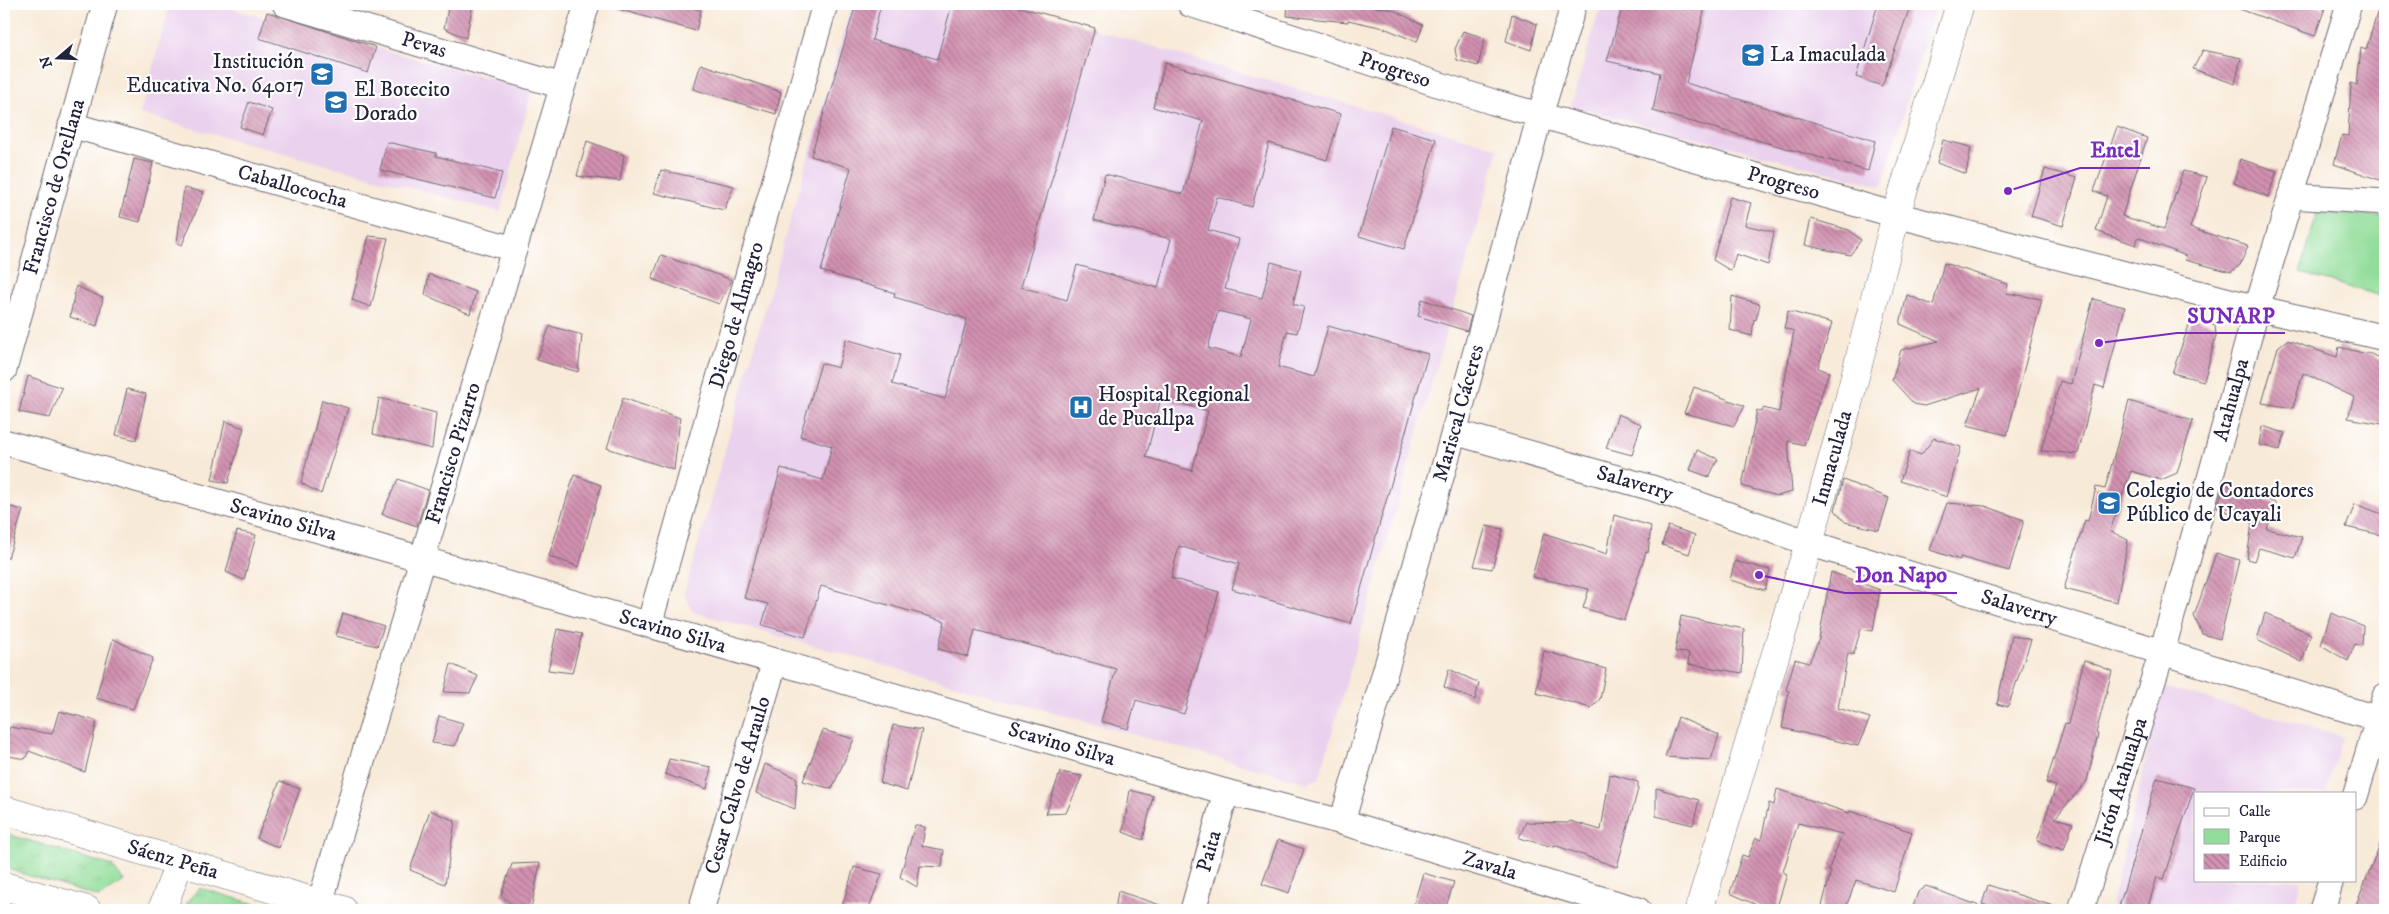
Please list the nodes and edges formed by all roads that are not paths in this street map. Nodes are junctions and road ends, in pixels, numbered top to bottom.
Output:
1 (105, 4) edge
2 (285, 4) edge
3 (586, 4) edge
4 (826, 4) edge
5 (1190, 4) edge
6 (1574, 4) edge
7 (1960, 4) edge
8 (2349, 4) edge
9 (562, 86) junction
10 (1540, 115) junction
11 (71, 125) junction
12 (2290, 196) junction
13 (2385, 202) edge
14 (1896, 215) junction
15 (514, 249) junction
16 (2257, 308) junction
17 (2385, 338) edge
18 (4, 370) edge
19 (1454, 432) junction
20 (4, 442) edge
21 (1809, 543) junction
22 (422, 559) junction
23 (648, 625) junction
24 (2162, 652) junction
25 (775, 661) junction
26 (2383, 712) edge
27 (1226, 792) junction
28 (2356, 794) edge
29 (4, 810) edge
30 (1342, 822) junction
31 (179, 863) junction
32 (2330, 882) edge
33 (4, 886) edge
34 (331, 907) edge
35 (87, 910) edge
36 (162, 910) edge
37 (701, 910) edge
38 (1194, 910) edge
39 (1638, 910) edge
40 (1699, 910) edge
41 (2081, 910) edge
42 (2322, 910) edge

1 - 11 street, Francisco de Orellana
2 - 9 street, Pevas
3 - 9 street, Francisco Pizarro
4 - 23 street, Diego de Almagro
5 - 10 street, Progreso
6 - 10 street, Mariscal Cáceres
7 - 14 street, Inmaculada
8 - 12 street, Atahualpa
9 - 15 street, Francisco Pizarro
10 - 14 street, Progreso
10 - 19 street, Mariscal Cáceres
11 - 15 street, Caballococha
11 - 18 street, Francisco de Orellana
12 - 13 street
12 - 16 street, Atahualpa
14 - 16 street, Progreso
14 - 21 street, Inmaculada
15 - 22 street, Francisco Pizarro
16 - 17 street, Progreso
16 - 24 street, Atahualpa
19 - 21 street, Salaverry
19 - 30 street, Mariscal Cáceres
20 - 22 street, Scavino Silva
21 - 24 street, Salaverry
21 - 40 street, Inmaculada
22 - 23 street, Scavino Silva
22 - 34 street, Francisco Pizarro
23 - 25 street, Scavino Silva
24 - 26 street, Salaverry
24 - 41 street, Jirón Atahualpa
25 - 27 street, Scavino Silva
25 - 37 street, Cesar Calvo de Araulo
26 - 28 street
27 - 30 street, Scavino Silva
27 - 38 street, Paita
29 - 31 street, Sáenz Peña
30 - 39 street, Zavala
31 - 34 street, Sáenz Peña
31 - 36 street
32 - 42 street
33 - 35 street

